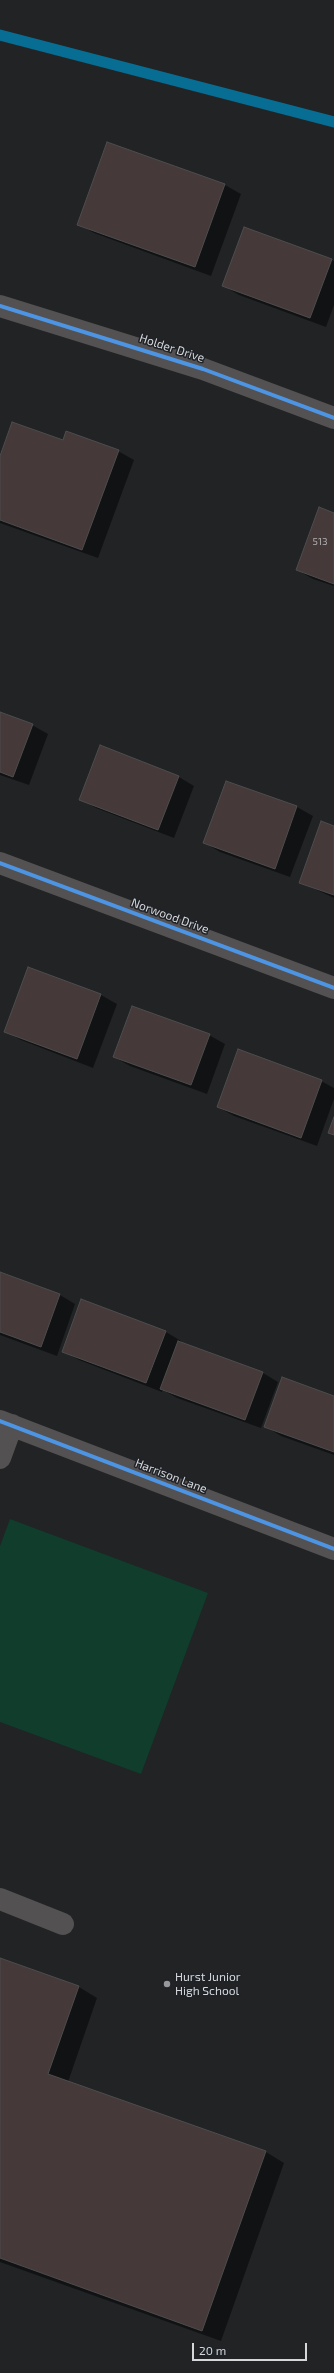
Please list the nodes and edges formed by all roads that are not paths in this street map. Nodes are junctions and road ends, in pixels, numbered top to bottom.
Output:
1 (0, 306) edge
2 (334, 418) edge
3 (0, 863) edge
4 (334, 988) edge
5 (6, 1423) edge
6 (0, 1458) edge
7 (334, 1549) edge
8 (0, 1899) edge
9 (63, 1924) dead end

1 - 2 street, Holder Drive
3 - 4 street, Norwood Drive
5 - 6 street
5 - 7 street, Harrison Lane
8 - 9 street

